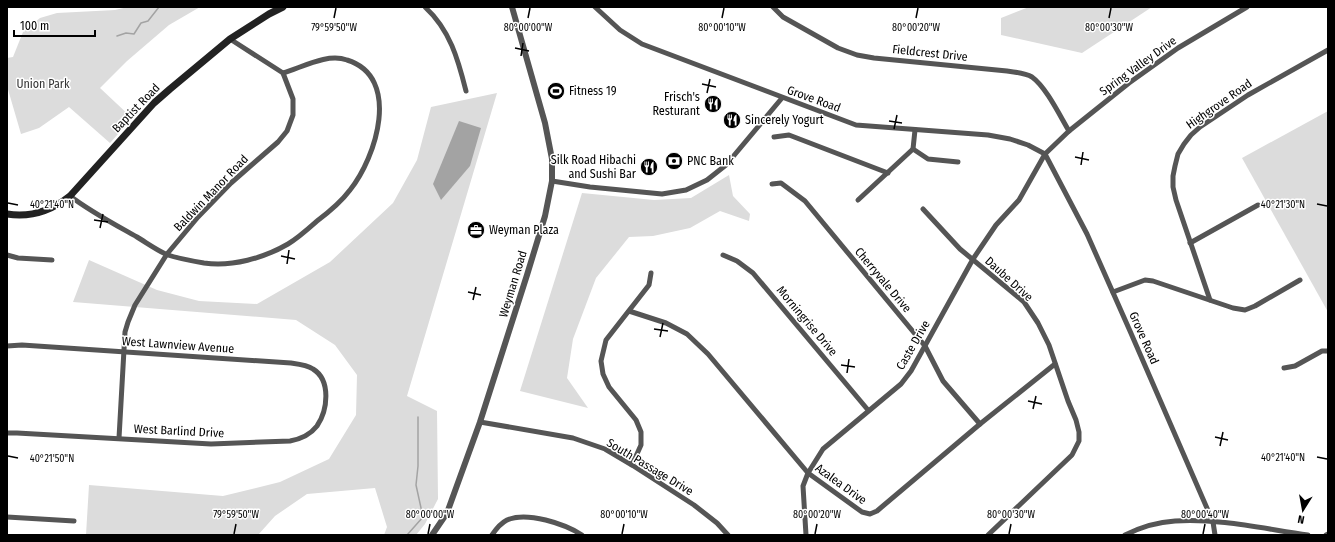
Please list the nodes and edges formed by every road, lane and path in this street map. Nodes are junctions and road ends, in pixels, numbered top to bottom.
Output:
1 (283, 7) edge
2 (425, 7) edge
3 (512, 7) edge
4 (595, 7) edge
5 (773, 7) edge
6 (1247, 7) edge
7 (230, 39) junction
8 (1328, 50) edge
9 (283, 74) junction
10 (466, 91) dead end
11 (782, 98) junction
12 (915, 130) junction
13 (1069, 131) junction
14 (774, 137) dead end
15 (913, 149) junction
16 (1046, 152) junction
17 (958, 162) dead end
18 (888, 173) junction
19 (552, 181) junction
20 (772, 184) dead end
21 (70, 196) junction
22 (858, 200) dead end
23 (1258, 205) dead end
24 (923, 209) dead end
25 (7, 214) edge
26 (1190, 244) junction
27 (167, 254) junction
28 (7, 255) edge
29 (723, 255) dead end
30 (973, 259) junction
31 (52, 260) dead end
32 (651, 273) dead end
33 (1300, 280) dead end
34 (1113, 292) junction
35 (1210, 300) junction
36 (629, 311) junction
37 (7, 346) edge
38 (925, 346) junction
39 (1328, 351) edge
40 (123, 352) junction
41 (1055, 364) junction
42 (1284, 368) dead end
43 (326, 399) joint
44 (868, 410) junction
45 (480, 422) junction
46 (980, 424) junction
47 (7, 433) edge
48 (119, 438) junction
49 (632, 465) junction
50 (808, 473) junction
51 (7, 517) edge
52 (74, 521) dead end
53 (1213, 522) junction
54 (432, 535) edge
55 (492, 535) edge
56 (582, 535) edge
57 (728, 535) edge
58 (806, 535) edge
59 (988, 535) edge
60 (1125, 535) edge
61 (1215, 535) edge
62 (1308, 535) edge

1 - 7 main road, Baptist Road
2 - 10 street
3 - 19 street, Weyman Road
4 - 11 street, Grove Road
5 - 13 street, Fieldcrest Drive
6 - 13 street, Spring Valley Drive
7 - 9 street
7 - 21 main road, Baptist Road
8 - 26 street, Highgrove Road
9 - 27 street, Baldwin Manor Road
9 - 27 street
11 - 12 street, Grove Road
11 - 19 street
12 - 15 street
12 - 16 street, Grove Road
13 - 16 street, Spring Valley Drive
14 - 18 street
15 - 17 street
15 - 18 street
16 - 30 street, Caste Drive
16 - 34 street, Grove Road
18 - 22 street
19 - 45 street, Weyman Road
20 - 38 street, Cherryvale Drive
21 - 25 main road, Baptist Road
21 - 27 street
23 - 26 street
24 - 30 street, Daube Drive
26 - 35 street, Highgrove Road
27 - 40 street, Baldwin Manor Road
28 - 31 street
29 - 44 street, Morningrise Drive
30 - 38 street, Caste Drive
30 - 41 street, Daube Drive
32 - 36 street
33 - 35 street
34 - 35 street
34 - 53 street, Grove Road
36 - 49 street
36 - 50 street, Azalea Drive
37 - 40 street, West Lawnview Avenue
38 - 44 street, Caste Drive
38 - 46 street, Cherryvale Drive
39 - 42 street
40 - 43 street, West Lawnview Avenue
40 - 48 street, Baldwin Manor Road
41 - 46 street, Azalea Drive
41 - 59 street, Daube Drive
43 - 48 street, West Barlind Drive
44 - 50 street, Caste Drive
45 - 49 street, South Passage Drive
45 - 54 street, Weyman Road
46 - 50 street, Azalea Drive
47 - 48 street, West Barlind Drive
49 - 57 street, South Passage Drive
50 - 58 street, Caste Drive
51 - 52 street
53 - 60 street
53 - 61 street, Grove Road
53 - 62 street
55 - 56 street

